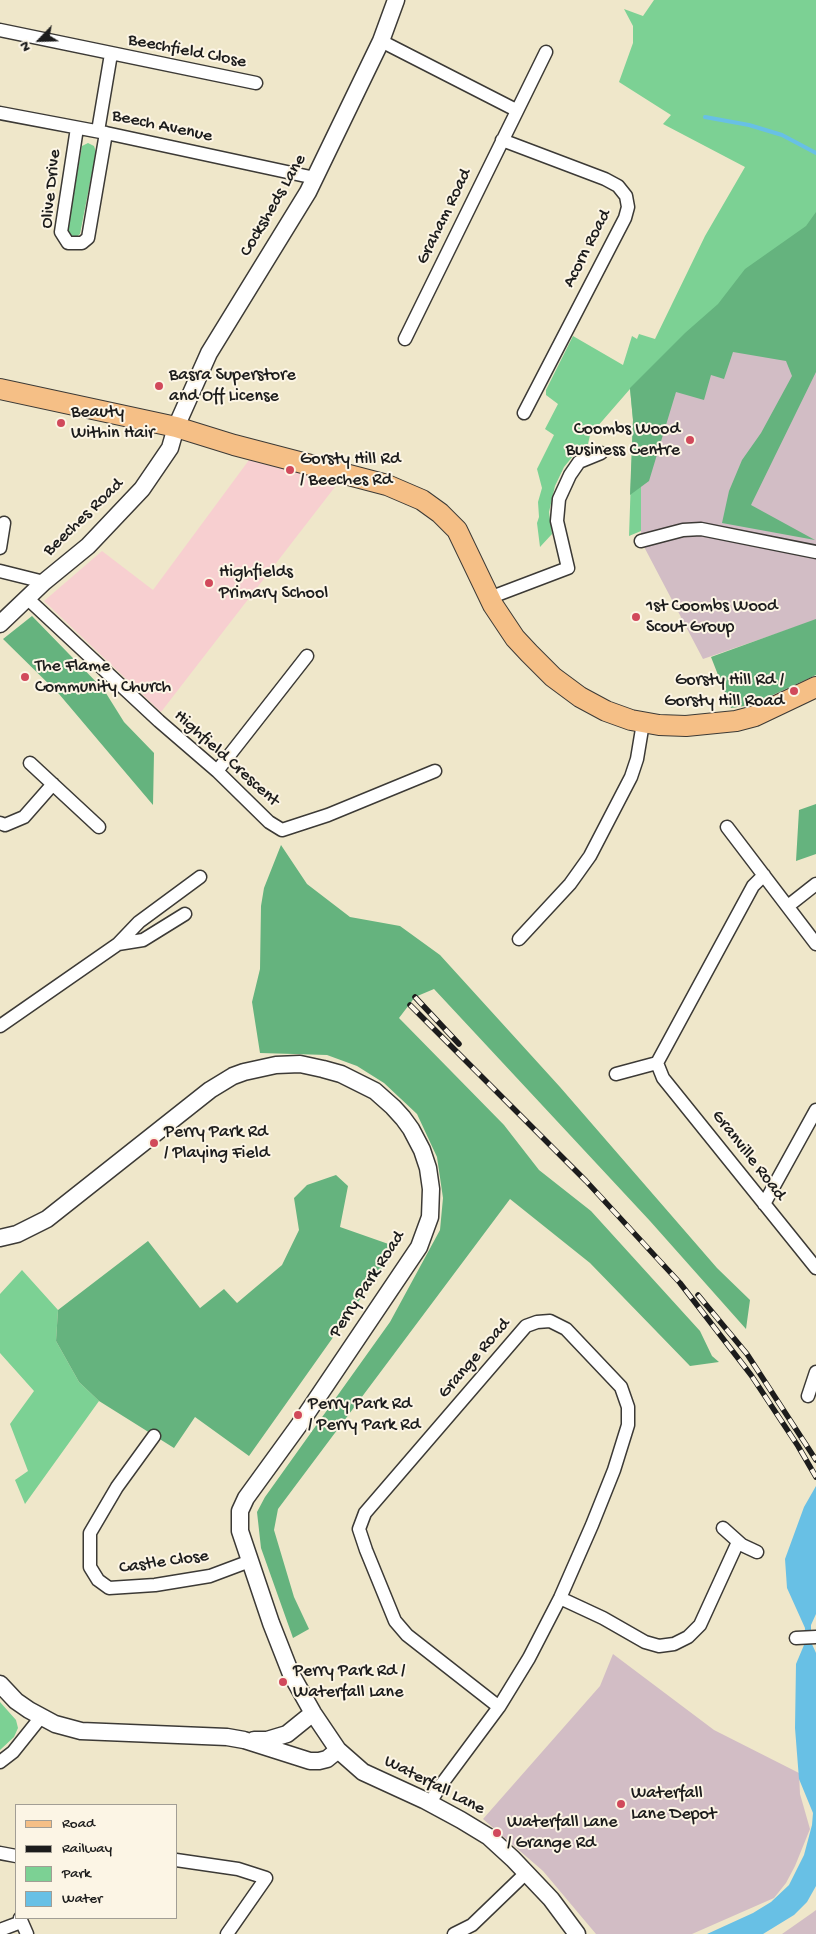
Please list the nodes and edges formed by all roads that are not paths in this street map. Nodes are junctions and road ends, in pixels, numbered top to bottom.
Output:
1 (396, 0) edge
2 (0, 30) edge
3 (381, 41) junction
4 (546, 52) dead end
5 (111, 54) junction
6 (256, 84) dead end
7 (516, 110) junction
8 (0, 113) edge
9 (77, 128) junction
10 (102, 132) junction
11 (502, 140) junction
12 (315, 178) junction
13 (405, 339) dead end
14 (0, 389) edge
15 (524, 413) dead end
16 (176, 427) junction
17 (601, 453) dead end
18 (4, 523) dead end
19 (641, 541) dead end
20 (0, 548) edge
21 (816, 552) edge
22 (0, 571) edge
23 (44, 582) junction
24 (489, 598) junction
25 (28, 599) junction
26 (0, 624) edge
27 (307, 656) dead end
28 (816, 687) edge
29 (643, 723) junction
30 (30, 762) dead end
31 (217, 771) junction
32 (436, 771) dead end
33 (53, 784) junction
34 (0, 823) edge
35 (99, 827) dead end
36 (727, 827) dead end
37 (764, 875) junction
38 (200, 878) dead end
39 (816, 884) edge
40 (788, 906) junction
41 (185, 914) dead end
42 (519, 939) dead end
43 (118, 944) junction
44 (816, 944) edge
45 (0, 1026) edge
46 (657, 1063) junction
47 (616, 1074) dead end
48 (816, 1110) edge
49 (764, 1204) junction
50 (0, 1238) edge
51 (816, 1268) edge
52 (816, 1372) edge
53 (808, 1396) dead end
54 (154, 1436) dead end
55 (723, 1528) dead end
56 (738, 1542) junction
57 (757, 1552) dead end
58 (250, 1561) junction
59 (560, 1598) junction
60 (816, 1637) edge
61 (796, 1638) dead end
62 (0, 1684) edge
63 (499, 1707) junction
64 (313, 1714) junction
65 (41, 1717) junction
66 (244, 1740) junction
67 (338, 1750) junction
68 (0, 1762) edge
69 (429, 1804) junction
70 (0, 1854) edge
71 (15, 1856) edge
72 (178, 1860) edge
73 (526, 1873) junction
74 (21, 1920) edge
75 (0, 1930) edge
76 (27, 1934) edge
77 (228, 1934) edge
78 (454, 1934) edge
79 (577, 1934) edge

1 - 3 street, Cocksheds Lane
2 - 5 street, Beechfield Close
3 - 7 street
3 - 12 street, Cocksheds Lane
4 - 7 street, Graham Road
5 - 6 street, Beechfield Close
5 - 10 street, Beechfield Close
7 - 11 street, Graham Road
8 - 9 street, Beech Avenue
9 - 10 street, Beech Avenue
9 - 10 street, Olive Drive
10 - 12 street, Beech Avenue
11 - 13 street, Graham Road
11 - 15 street, Acorn Road
12 - 16 street, Cocksheds Lane
14 - 16 main road
16 - 23 street, Beeches Road
16 - 24 main road
17 - 24 street
18 - 20 street
19 - 21 street
22 - 23 street
23 - 25 street, Beeches Road
24 - 29 main road
25 - 26 street, Beeches Road
25 - 31 street, Highfield Crescent
27 - 31 street
28 - 29 main road
29 - 42 street
30 - 33 street
31 - 32 street, Highfield Crescent
33 - 34 street
33 - 35 street
36 - 37 street
37 - 40 street
37 - 46 street
38 - 43 street
39 - 40 street
40 - 44 street
41 - 43 street
43 - 45 street
46 - 47 street
46 - 49 street, Granville Road
48 - 49 street
49 - 51 street, Granville Road
50 - 58 street, Perry Park Road
52 - 53 street
54 - 58 street, Castle Close
55 - 56 street
56 - 57 street
56 - 59 street
58 - 64 street, Perry Park Road
59 - 63 street, Grange Road
59 - 63 street, Grange Road
60 - 61 street
62 - 65 street
63 - 69 street, Grange Road
64 - 66 street
64 - 67 street, Perry Park Road
65 - 66 street
65 - 68 street
66 - 67 street
67 - 69 street, Waterfall Lane
69 - 73 street, Waterfall Lane
70 - 71 street
72 - 77 street
73 - 78 street
73 - 79 street, Waterfall Lane
74 - 75 street
74 - 76 street

